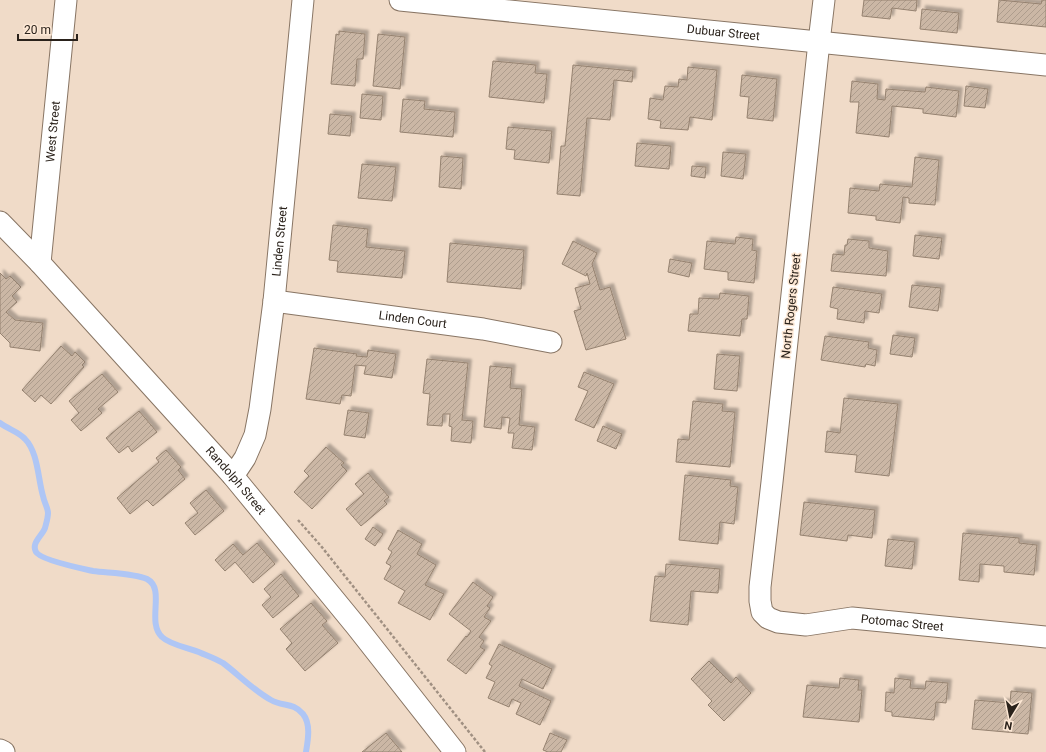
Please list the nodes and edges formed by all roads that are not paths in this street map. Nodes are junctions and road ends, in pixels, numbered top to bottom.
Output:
1 (66, 0) edge
2 (303, 0) edge
3 (400, 0) edge
4 (824, 0) edge
5 (819, 42) junction
6 (1046, 65) edge
7 (0, 222) edge
8 (40, 263) junction
9 (274, 301) junction
10 (551, 342) dead end
11 (233, 476) junction
12 (762, 612) joint
13 (1046, 636) edge
14 (0, 750) edge
15 (4, 752) edge
16 (455, 752) edge

1 - 8 street, West Street
2 - 9 street, Linden Street
3 - 5 street, Dubuar Street
4 - 5 street, North Rogers Street
5 - 6 street, Dubuar Street
5 - 12 street, North Rogers Street
7 - 8 street, Randolph Street
8 - 11 street, Randolph Street
9 - 10 street, Linden Court
9 - 11 street, Linden Street
11 - 16 street, Randolph Street
12 - 13 street, Potomac Street
14 - 15 street

